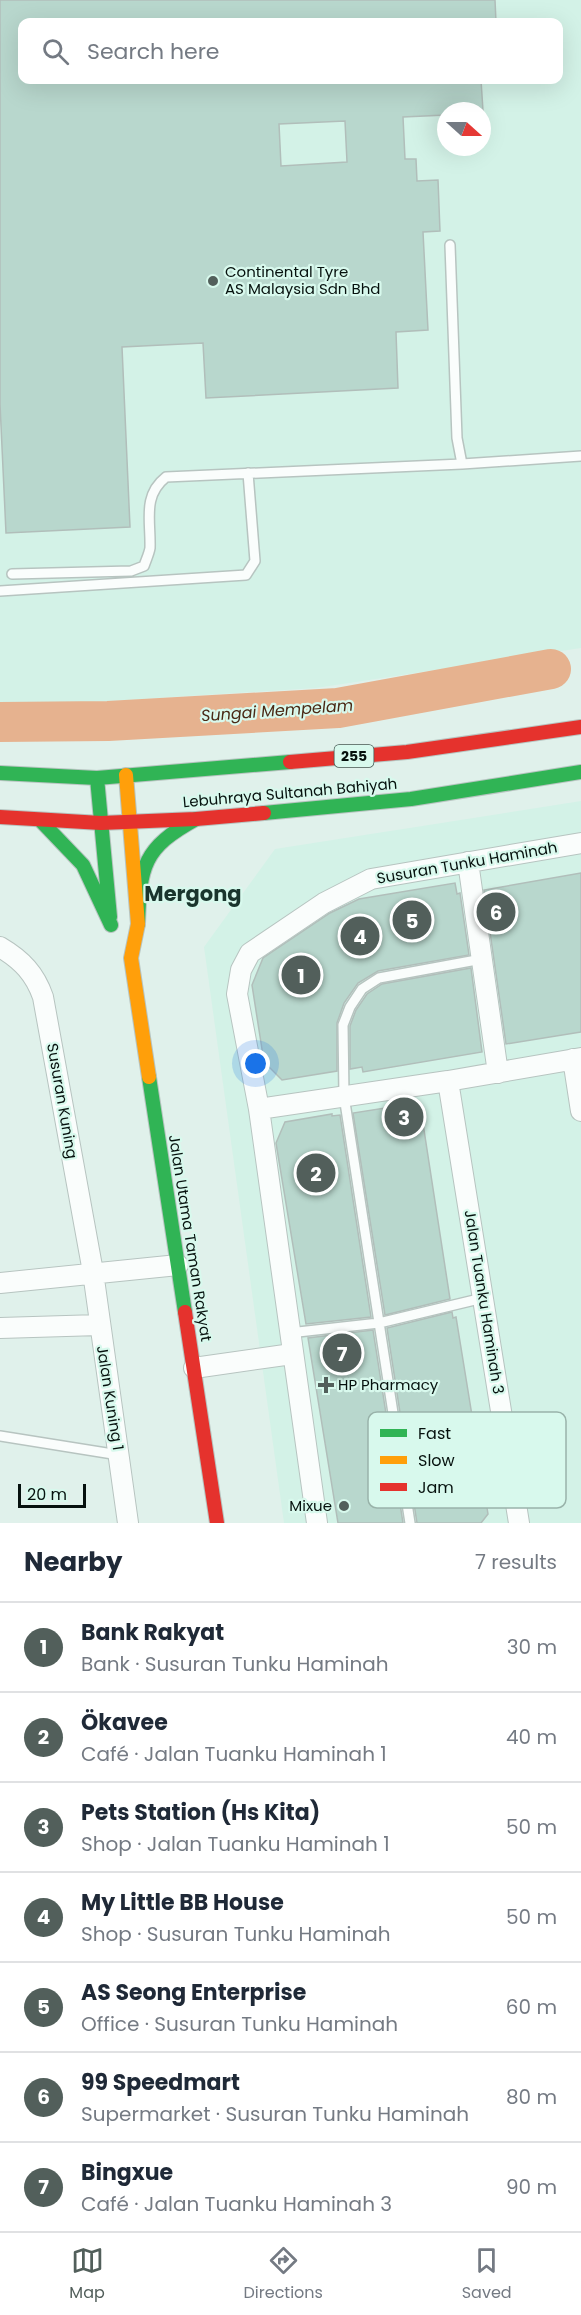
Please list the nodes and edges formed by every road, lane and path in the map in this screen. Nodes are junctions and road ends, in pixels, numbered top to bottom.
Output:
1 (450, 245) dead end
2 (581, 456) edge
3 (462, 464) junction
4 (248, 473) junction
5 (12, 574) dead end
6 (0, 591) edge
7 (572, 714) dead end
8 (581, 727) edge
9 (540, 733) junction
10 (581, 772) edge
11 (0, 773) edge
12 (126, 776) junction
13 (98, 778) junction
14 (0, 817) edge
15 (196, 819) junction
16 (40, 820) junction
17 (129, 821) junction
18 (101, 823) junction
19 (581, 843) edge
20 (468, 862) junction
21 (138, 924) junction
22 (116, 933) junction
23 (0, 947) edge
24 (130, 958) junction
25 (482, 959) junction
26 (577, 1058) edge
27 (498, 1073) junction
28 (448, 1081) junction
29 (344, 1096) junction
30 (260, 1109) junction
31 (581, 1111) edge
32 (178, 1264) junction
33 (93, 1272) junction
34 (0, 1283) edge
35 (483, 1298) junction
36 (379, 1323) junction
37 (99, 1325) junction
38 (0, 1328) edge
39 (289, 1334) junction
40 (292, 1354) junction
41 (194, 1368) junction
42 (393, 1412) edge
43 (501, 1412) edge
44 (0, 1436) edge
45 (119, 1455) junction
46 (408, 1508) edge
47 (517, 1508) edge
48 (128, 1523) edge
49 (216, 1523) edge
50 (317, 1523) edge
51 (410, 1523) edge
52 (519, 1523) edge

1 - 3 lane
2 - 3 lane
3 - 4 lane
4 - 5 lane
4 - 6 lane
7 - 9 main road
8 - 9 main road, Lebuhraya Sultanah Bahiyah / 255
9 - 12 main road, Lebuhraya Sultanah Bahiyah / 255
10 - 15 main road, Lebuhraya Sultanah Bahiyah
11 - 13 main road, Lebuhraya Sultanah Bahiyah / 255
12 - 13 main road, Lebuhraya Sultanah Bahiyah / 255
12 - 17 main road, Jalan Utama Taman Rakyat
13 - 18 main road, Jalan Utama Taman Rakyat
14 - 16 main road, Lebuhraya Sultanah Bahiyah
15 - 17 main road, Lebuhraya Sultanah Bahiyah
15 - 21 main road
16 - 18 main road, Lebuhraya Sultanah Bahiyah
16 - 22 main road
17 - 18 main road, Lebuhraya Sultanah Bahiyah
17 - 21 main road, Jalan Utama Taman Rakyat
18 - 22 main road, Jalan Utama Taman Rakyat
19 - 20 street, Susuran Tunku Haminah
20 - 25 street
20 - 30 street, Susuran Tunku Haminah
21 - 24 main road, Jalan Utama Taman Rakyat
22 - 24 main road, Jalan Utama Taman Rakyat
23 - 33 street, Susuran Kuning
24 - 32 main road, Jalan Utama Taman Rakyat
25 - 27 street
25 - 29 lane
26 - 27 street
26 - 31 street
27 - 28 street
28 - 29 street
28 - 35 street, Jalan Tuanku Haminah 3
29 - 30 street
29 - 36 lane
30 - 39 street
32 - 33 street
32 - 41 main road, Jalan Utama Taman Rakyat
33 - 34 street
33 - 37 street, Jalan Kuning 1
35 - 36 lane
35 - 43 street, Jalan Tuanku Haminah 3
36 - 39 lane
36 - 42 lane
37 - 38 street
37 - 45 street, Jalan Kuning 1
39 - 40 street
40 - 41 street
40 - 50 street
41 - 49 main road, Jalan Utama Taman Rakyat
44 - 45 lane
45 - 48 street, Jalan Kuning 1
46 - 51 lane
47 - 52 street, Jalan Tuanku Haminah 3

